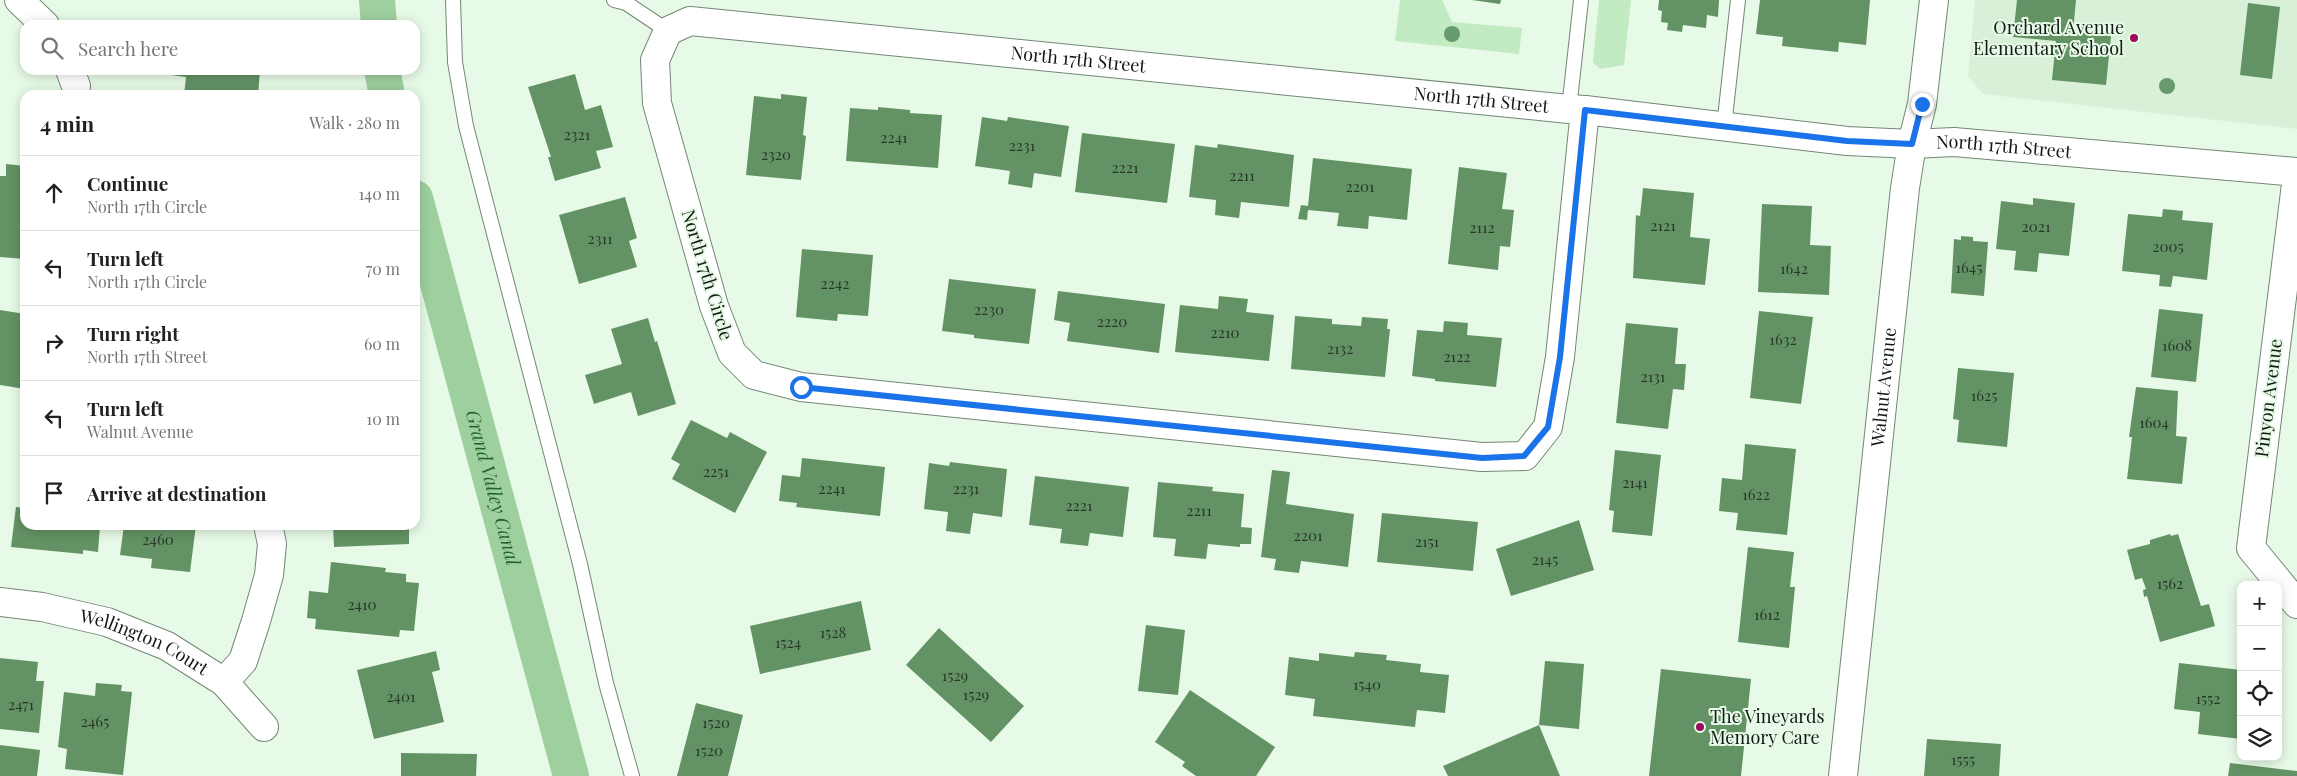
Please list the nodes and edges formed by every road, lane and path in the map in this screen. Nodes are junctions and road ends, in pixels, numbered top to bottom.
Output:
1 (19, 0) edge
2 (453, 0) edge
3 (614, 0) edge
4 (1581, 0) edge
5 (1738, 0) edge
6 (1934, 0) edge
7 (40, 20) edge
8 (668, 31) junction
9 (1577, 109) junction
10 (1724, 127) junction
11 (1912, 144) junction
12 (2297, 172) edge
13 (2297, 176) edge
14 (269, 530) edge
15 (0, 602) edge
16 (2297, 604) edge
17 (224, 682) junction
18 (264, 727) dead end
19 (632, 776) edge
20 (1843, 776) edge

1 - 7 street
2 - 19 lane
3 - 8 lane
4 - 9 lane
5 - 10 lane
6 - 11 street, Walnut Avenue
8 - 9 street, North 17th Street
8 - 9 street, North 17th Circle
9 - 10 street, North 17th Street
10 - 11 street, North 17th Street
11 - 12 street, North 17th Street
11 - 20 street, Walnut Avenue
13 - 16 street, Pinyon Avenue
14 - 17 street
15 - 17 street, Wellington Court
17 - 18 street, Wellington Court

